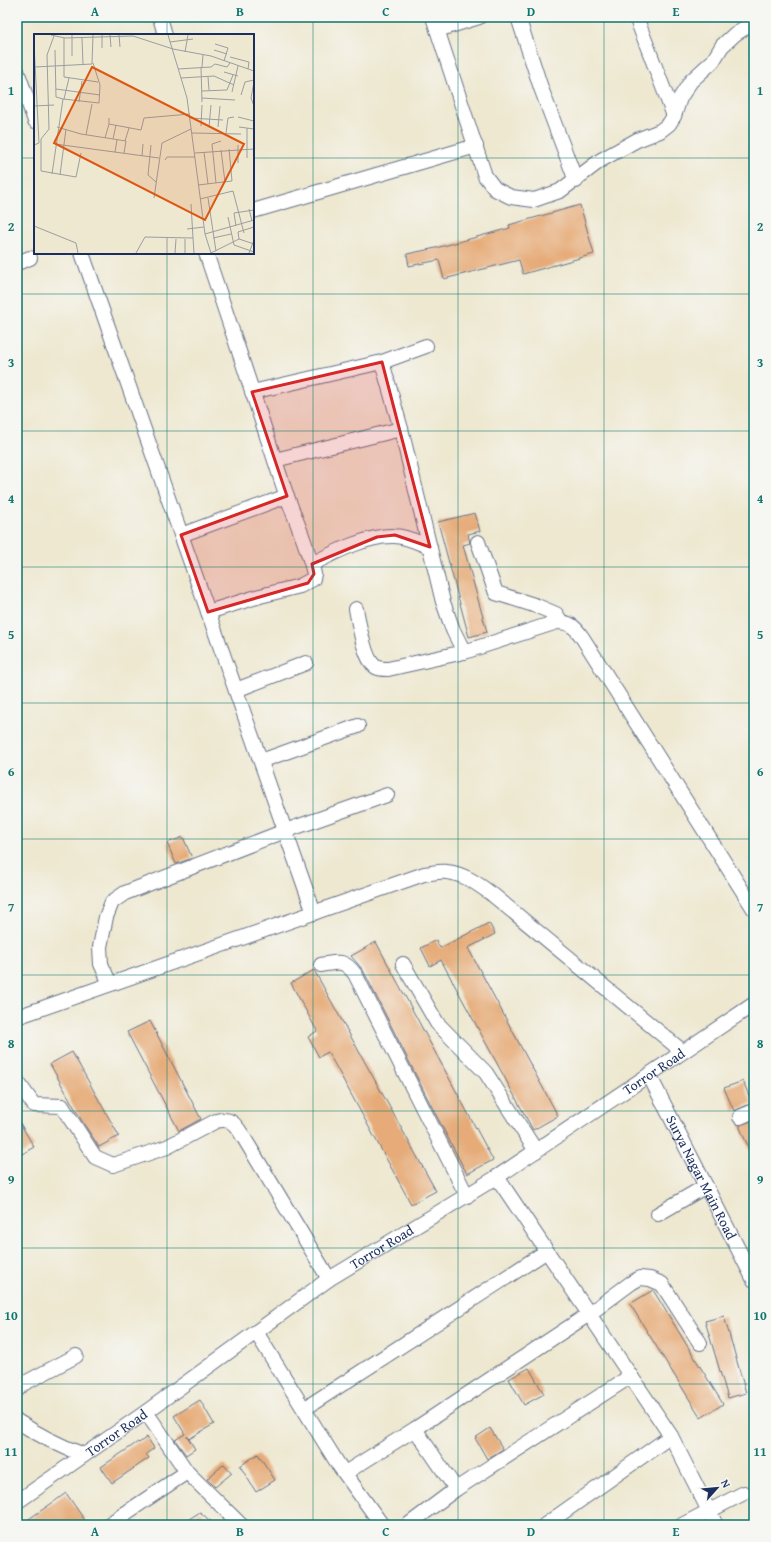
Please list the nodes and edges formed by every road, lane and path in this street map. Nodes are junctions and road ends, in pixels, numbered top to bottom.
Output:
1 (160, 17) edge
2 (479, 17) edge
3 (518, 17) edge
4 (636, 17) edge
5 (754, 22) edge
6 (435, 24) edge
7 (165, 34) edge
8 (17, 71) edge
9 (25, 91) edge
10 (674, 116) junction
11 (34, 118) edge
12 (476, 146) junction
13 (576, 181) junction
14 (254, 211) edge
15 (82, 254) edge
16 (206, 254) edge
17 (30, 258) dead end
18 (17, 262) edge
19 (426, 346) dead end
20 (382, 362) junction
21 (252, 392) junction
22 (401, 429) junction
23 (275, 460) junction
24 (287, 496) junction
25 (181, 535) junction
26 (478, 542) dead end
27 (430, 547) junction
28 (312, 564) junction
29 (356, 609) dead end
30 (208, 612) junction
31 (561, 622) junction
32 (464, 652) junction
33 (306, 663) dead end
34 (236, 690) junction
35 (358, 726) dead end
36 (261, 761) junction
37 (387, 795) dead end
38 (285, 831) junction
39 (754, 909) edge
40 (314, 913) junction
41 (403, 964) dead end
42 (321, 965) dead end
43 (110, 984) junction
44 (754, 1004) edge
45 (17, 1016) edge
46 (682, 1051) junction
47 (649, 1075) junction
48 (17, 1080) edge
49 (754, 1111) edge
50 (740, 1117) dead end
51 (536, 1151) junction
52 (497, 1177) junction
53 (706, 1186) junction
54 (467, 1196) junction
55 (658, 1214) dead end
56 (547, 1251) junction
57 (329, 1279) junction
58 (754, 1280) edge
59 (589, 1314) junction
60 (256, 1332) junction
61 (700, 1343) dead end
62 (76, 1356) dead end
63 (631, 1376) junction
64 (17, 1390) edge
65 (304, 1409) junction
66 (146, 1412) junction
67 (17, 1421) edge
68 (415, 1430) junction
69 (672, 1436) junction
70 (84, 1455) junction
71 (187, 1472) junction
72 (345, 1473) junction
73 (456, 1489) junction
74 (744, 1492) dead end
75 (17, 1502) edge
76 (709, 1510) junction
77 (108, 1525) edge
78 (241, 1525) edge
79 (382, 1525) edge
80 (408, 1525) edge
81 (545, 1525) edge
82 (682, 1525) edge
83 (716, 1525) edge

1 - 7 street
2 - 6 street
3 - 13 street
4 - 10 street
5 - 10 street
6 - 12 street
8 - 9 street
9 - 11 street
10 - 13 street
12 - 13 street
12 - 14 street
15 - 25 street
16 - 21 street
17 - 18 street
19 - 20 street
20 - 21 street
20 - 22 street
21 - 23 street
22 - 23 street
22 - 27 street
23 - 24 street
24 - 25 street
24 - 28 street
25 - 30 street
26 - 31 street
27 - 28 street
27 - 32 street
28 - 30 street
29 - 32 street
30 - 34 street
31 - 32 street
31 - 39 street
33 - 34 street
34 - 36 street
35 - 36 street
36 - 38 street
37 - 38 street
38 - 40 street
38 - 43 street
40 - 43 street
40 - 46 street
41 - 51 street
42 - 54 street
43 - 45 street
44 - 46 street, Torror Road
46 - 47 street, Torror Road
47 - 51 street, Torror Road
47 - 53 street, Surya Nagar Main Road
48 - 57 street
49 - 50 street
51 - 52 street, Torror Road
52 - 54 street, Torror Road
52 - 56 street
53 - 55 street
53 - 58 street, Surya Nagar Main Road
54 - 57 street, Torror Road
56 - 59 street
56 - 65 street
57 - 60 street, Torror Road
59 - 61 street
59 - 63 street
59 - 68 street
60 - 65 street
60 - 66 street, Torror Road
62 - 64 street
63 - 69 street
63 - 73 street
65 - 72 street
66 - 70 street, Torror Road
66 - 71 street
67 - 70 street
68 - 72 street
68 - 73 street
69 - 76 street
69 - 81 street
70 - 75 street, Torror Road
71 - 77 street
71 - 78 street
72 - 79 street
73 - 80 street
74 - 76 street
76 - 82 street
76 - 83 street

